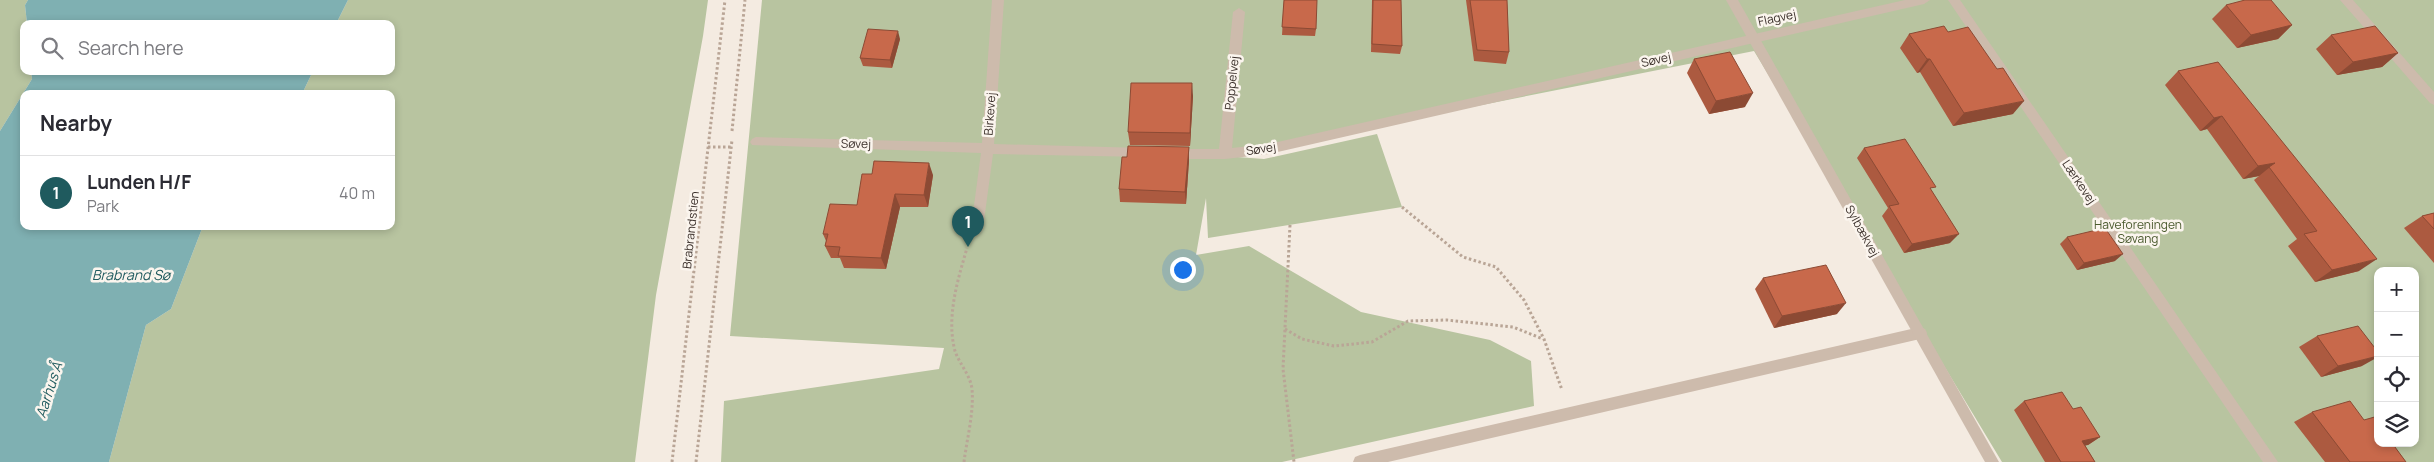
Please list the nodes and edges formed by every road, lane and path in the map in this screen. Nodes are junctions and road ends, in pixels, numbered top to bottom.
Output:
1 (725, 0) edge
2 (745, 0) edge
3 (998, 0) edge
4 (1732, 0) edge
5 (1924, 0) edge
6 (1954, 0) edge
7 (2346, 0) edge
8 (1239, 12) dead end
9 (1753, 37) junction
10 (2434, 100) edge
11 (756, 142) dead end
12 (988, 147) junction
13 (1225, 154) junction
14 (1402, 207) dead end
15 (1290, 225) dead end
16 (977, 228) joint
17 (1285, 329) junction
18 (1920, 333) junction
19 (1544, 339) junction
20 (1570, 414) junction
21 (672, 462) edge
22 (696, 462) edge
23 (964, 462) edge
24 (1294, 462) edge
25 (1360, 462) edge
26 (1992, 462) edge
27 (2271, 462) edge

1 - 21 path, Brabrandstien
2 - 22 path
3 - 12 street, Birkevej
4 - 9 street, Sylbækvej
5 - 9 street, Flagvej
6 - 27 street, Lærkevej
7 - 10 street
8 - 13 street, Poppelvej
9 - 13 street, Søvej
9 - 18 street, Sylbækvej
11 - 12 street, Søvej
12 - 13 street, Søvej
12 - 16 street, Birkevej
14 - 19 path
15 - 17 path
16 - 23 path
17 - 19 path
17 - 24 path
18 - 20 street
18 - 26 street, Sylbækvej
19 - 20 path
20 - 25 street

